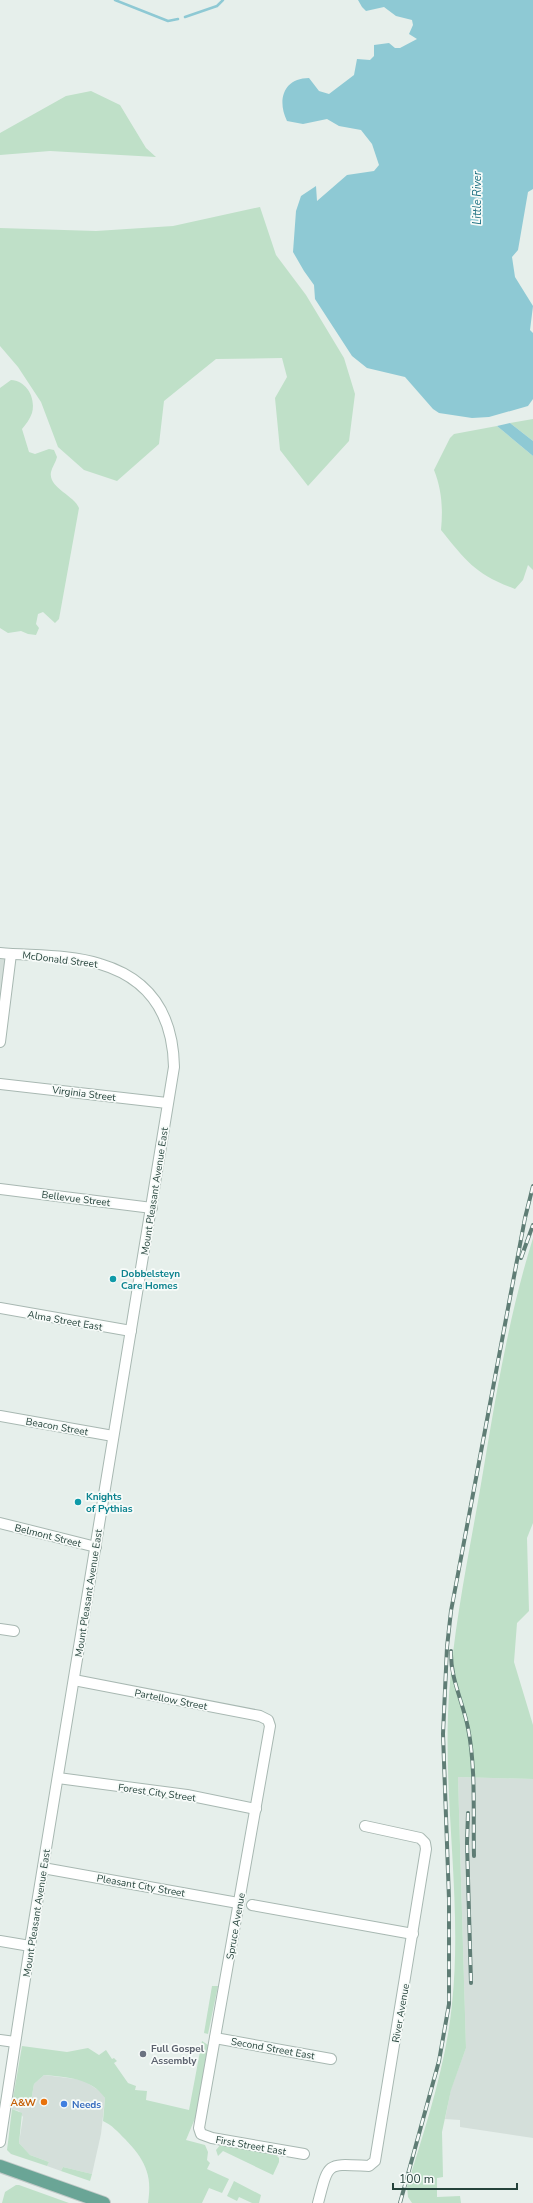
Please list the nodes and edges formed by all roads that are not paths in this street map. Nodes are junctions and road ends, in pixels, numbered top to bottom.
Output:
1 (0, 953) edge
2 (11, 954) junction
3 (167, 1021) joint
4 (0, 1042) edge
5 (0, 1084) edge
6 (167, 1103) junction
7 (0, 1189) edge
8 (152, 1208) junction
9 (0, 1308) edge
10 (131, 1331) junction
11 (0, 1416) edge
12 (114, 1436) junction
13 (0, 1523) edge
14 (96, 1547) junction
15 (0, 1629) edge
16 (14, 1631) dead end
17 (74, 1680) junction
18 (268, 1720) joint
19 (58, 1778) junction
20 (256, 1809) junction
21 (365, 1826) dead end
22 (43, 1868) junction
23 (238, 1903) junction
24 (252, 1905) dead end
25 (413, 1934) junction
26 (0, 1941) edge
27 (30, 1946) junction
28 (215, 2038) junction
29 (0, 2040) edge
30 (15, 2042) junction
31 (331, 2058) dead end
32 (199, 2131) joint
33 (0, 2142) edge
34 (304, 2154) dead end
35 (0, 2166) edge
36 (104, 2203) edge
37 (318, 2203) edge

1 - 2 street, McDonald Street
2 - 3 street, McDonald Street
2 - 4 street
3 - 6 street, Mount Pleasant Avenue East
5 - 6 street, Virginia Street
6 - 8 street, Mount Pleasant Avenue East
7 - 8 street, Bellevue Street
8 - 10 street, Mount Pleasant Avenue East
9 - 10 street, Alma Street East
10 - 12 street, Mount Pleasant Avenue East
11 - 12 street, Beacon Street
12 - 14 street, Mount Pleasant Avenue East
13 - 14 street, Belmont Street
14 - 17 street, Mount Pleasant Avenue East
15 - 16 street
17 - 18 street, Partellow Street
17 - 19 street, Mount Pleasant Avenue East
18 - 20 street, Spruce Avenue
19 - 20 street, Forest City Street
19 - 22 street, Mount Pleasant Avenue East
20 - 23 street, Spruce Avenue
21 - 25 street, River Avenue
22 - 23 street, Pleasant City Street
22 - 27 street, Mount Pleasant Avenue East
23 - 28 street, Spruce Avenue
24 - 25 street
25 - 37 street, River Avenue
26 - 27 street
27 - 30 street, Mount Pleasant Avenue East
28 - 31 street, Second Street East
28 - 32 street, Spruce Avenue
29 - 30 street
30 - 33 street, Mount Pleasant Avenue East
32 - 34 street, First Street East
35 - 36 main road

